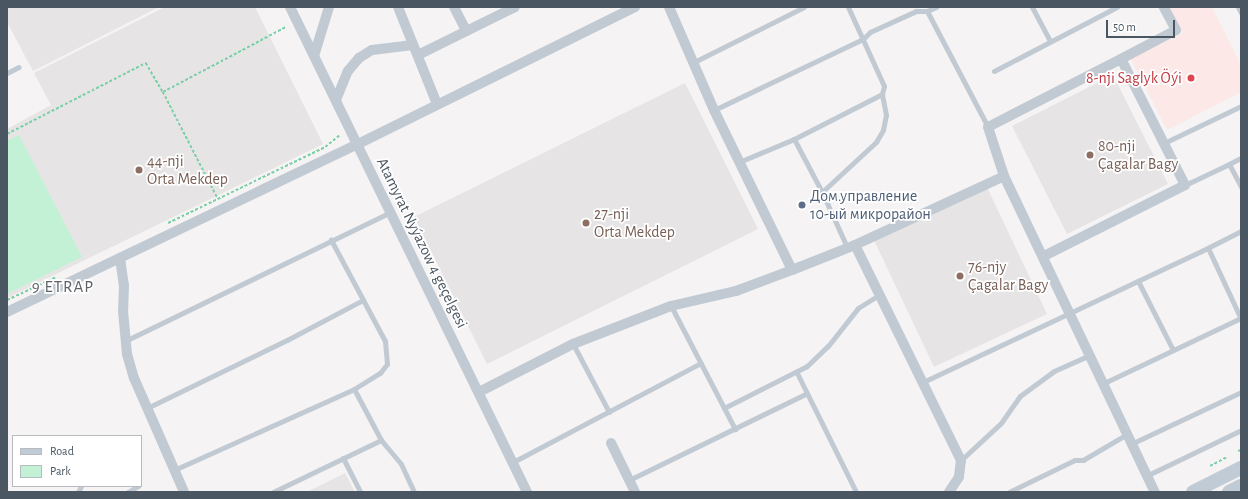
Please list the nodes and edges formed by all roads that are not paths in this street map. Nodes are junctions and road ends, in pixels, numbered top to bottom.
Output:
1 (290, 7) edge
2 (329, 7) edge
3 (398, 7) edge
4 (454, 7) edge
5 (515, 7) edge
6 (635, 7) edge
7 (669, 7) edge
8 (804, 7) edge
9 (848, 7) edge
10 (936, 7) edge
11 (1032, 7) edge
12 (1118, 7) edge
13 (1164, 7) edge
14 (1238, 7) edge
15 (618, 11) edge
16 (927, 11) junction
17 (1241, 13) edge
18 (466, 31) junction
19 (863, 39) junction
20 (1050, 41) junction
21 (413, 45) junction
22 (418, 55) junction
23 (314, 56) junction
24 (1121, 59) junction
25 (694, 62) junction
26 (19, 67) dead end
27 (994, 71) dead end
28 (7, 73) edge
29 (882, 94) junction
30 (336, 100) junction
31 (437, 104) junction
32 (1241, 106) edge
33 (714, 110) junction
34 (988, 127) junction
35 (794, 139) junction
36 (1164, 143) junction
37 (358, 144) junction
38 (1241, 158) edge
39 (740, 162) junction
40 (1230, 164) junction
41 (1004, 176) junction
42 (1185, 185) junction
43 (1241, 187) edge
44 (822, 192) junction
45 (391, 212) junction
46 (1241, 231) edge
47 (331, 240) junction
48 (851, 246) junction
49 (1208, 248) junction
50 (1044, 256) junction
51 (120, 258) junction
52 (792, 270) junction
53 (1138, 281) junction
54 (879, 295) junction
55 (363, 300) junction
56 (671, 306) junction
57 (7, 312) edge
58 (1071, 312) junction
59 (1241, 318) edge
60 (126, 341) junction
61 (573, 344) junction
62 (1173, 350) junction
63 (1090, 354) junction
64 (701, 363) junction
65 (797, 373) junction
66 (922, 382) junction
67 (1104, 383) junction
68 (354, 388) junction
69 (479, 392) junction
70 (1241, 392) edge
71 (807, 393) junction
72 (147, 408) junction
73 (724, 408) junction
74 (609, 412) junction
75 (734, 429) junction
76 (1241, 430) edge
77 (1130, 438) junction
78 (381, 440) junction
79 (611, 443) dead end
80 (343, 458) junction
81 (961, 460) junction
82 (513, 462) junction
83 (1241, 468) edge
84 (174, 470) junction
85 (1148, 475) junction
86 (630, 480) junction
87 (1241, 486) edge
88 (130, 491) edge
89 (137, 492) edge
90 (183, 492) edge
91 (273, 492) edge
92 (360, 492) edge
93 (414, 492) edge
94 (527, 492) edge
95 (635, 492) edge
96 (856, 492) edge
97 (949, 492) edge
98 (1009, 492) edge
99 (1155, 492) edge
100 (1193, 492) edge
101 (1229, 492) edge

1 - 23 street, Atamyrat Nyýazow 4 geçelgesi
2 - 23 street
3 - 21 street
4 - 18 street
5 - 18 street
6 - 15 street
7 - 25 street
8 - 25 lane
9 - 19 lane
10 - 16 lane
11 - 20 lane
12 - 20 lane
13 - 24 street
14 - 17 lane
15 - 31 street
16 - 19 lane
16 - 34 lane
18 - 22 street
19 - 29 lane
19 - 33 lane
20 - 27 lane
21 - 22 street
21 - 30 street
22 - 31 street
23 - 30 street, Atamyrat Nyýazow 4 geçelgesi
24 - 34 street
24 - 36 street
25 - 33 street
26 - 28 lane
29 - 35 lane
29 - 44 lane
30 - 37 street, Atamyrat Nyýazow 4 geçelgesi
31 - 37 street
32 - 36 lane
33 - 39 street
34 - 41 street
35 - 39 lane
35 - 44 lane
36 - 42 street
37 - 45 street, Atamyrat Nyýazow 4 geçelgesi
37 - 51 street
38 - 40 lane
39 - 52 street
40 - 42 lane
40 - 43 lane
41 - 48 street
41 - 50 street
42 - 50 street
44 - 48 lane
45 - 47 lane
45 - 69 street, Atamyrat Nyýazow 4 geçelgesi
46 - 49 lane
47 - 55 lane
47 - 60 lane
48 - 52 street
48 - 54 street
49 - 53 lane
49 - 59 lane
50 - 58 street
51 - 57 street
51 - 60 street
52 - 56 street
53 - 58 lane
53 - 62 lane
54 - 65 lane
54 - 66 street
55 - 68 lane
55 - 72 lane
56 - 61 street
56 - 64 lane
58 - 63 street
58 - 66 lane
59 - 62 lane
60 - 72 street
61 - 69 street
61 - 74 lane
62 - 67 lane
63 - 67 street
63 - 81 lane
64 - 73 lane
64 - 74 lane
65 - 71 lane
65 - 73 lane
66 - 81 street
67 - 77 street
68 - 78 lane
68 - 84 lane
69 - 82 street, Atamyrat Nyýazow 4 geçelgesi
70 - 77 lane
71 - 75 lane
71 - 96 lane
72 - 84 street
73 - 75 lane
74 - 82 lane
75 - 86 lane
76 - 85 lane
77 - 85 street
77 - 98 lane
78 - 80 lane
78 - 93 lane
79 - 86 street
80 - 91 lane
80 - 92 lane
81 - 97 street
82 - 94 street, Atamyrat Nyýazow 4 geçelgesi
83 - 100 main road
84 - 90 street
85 - 99 street
86 - 95 street
87 - 101 main road
88 - 89 lane

